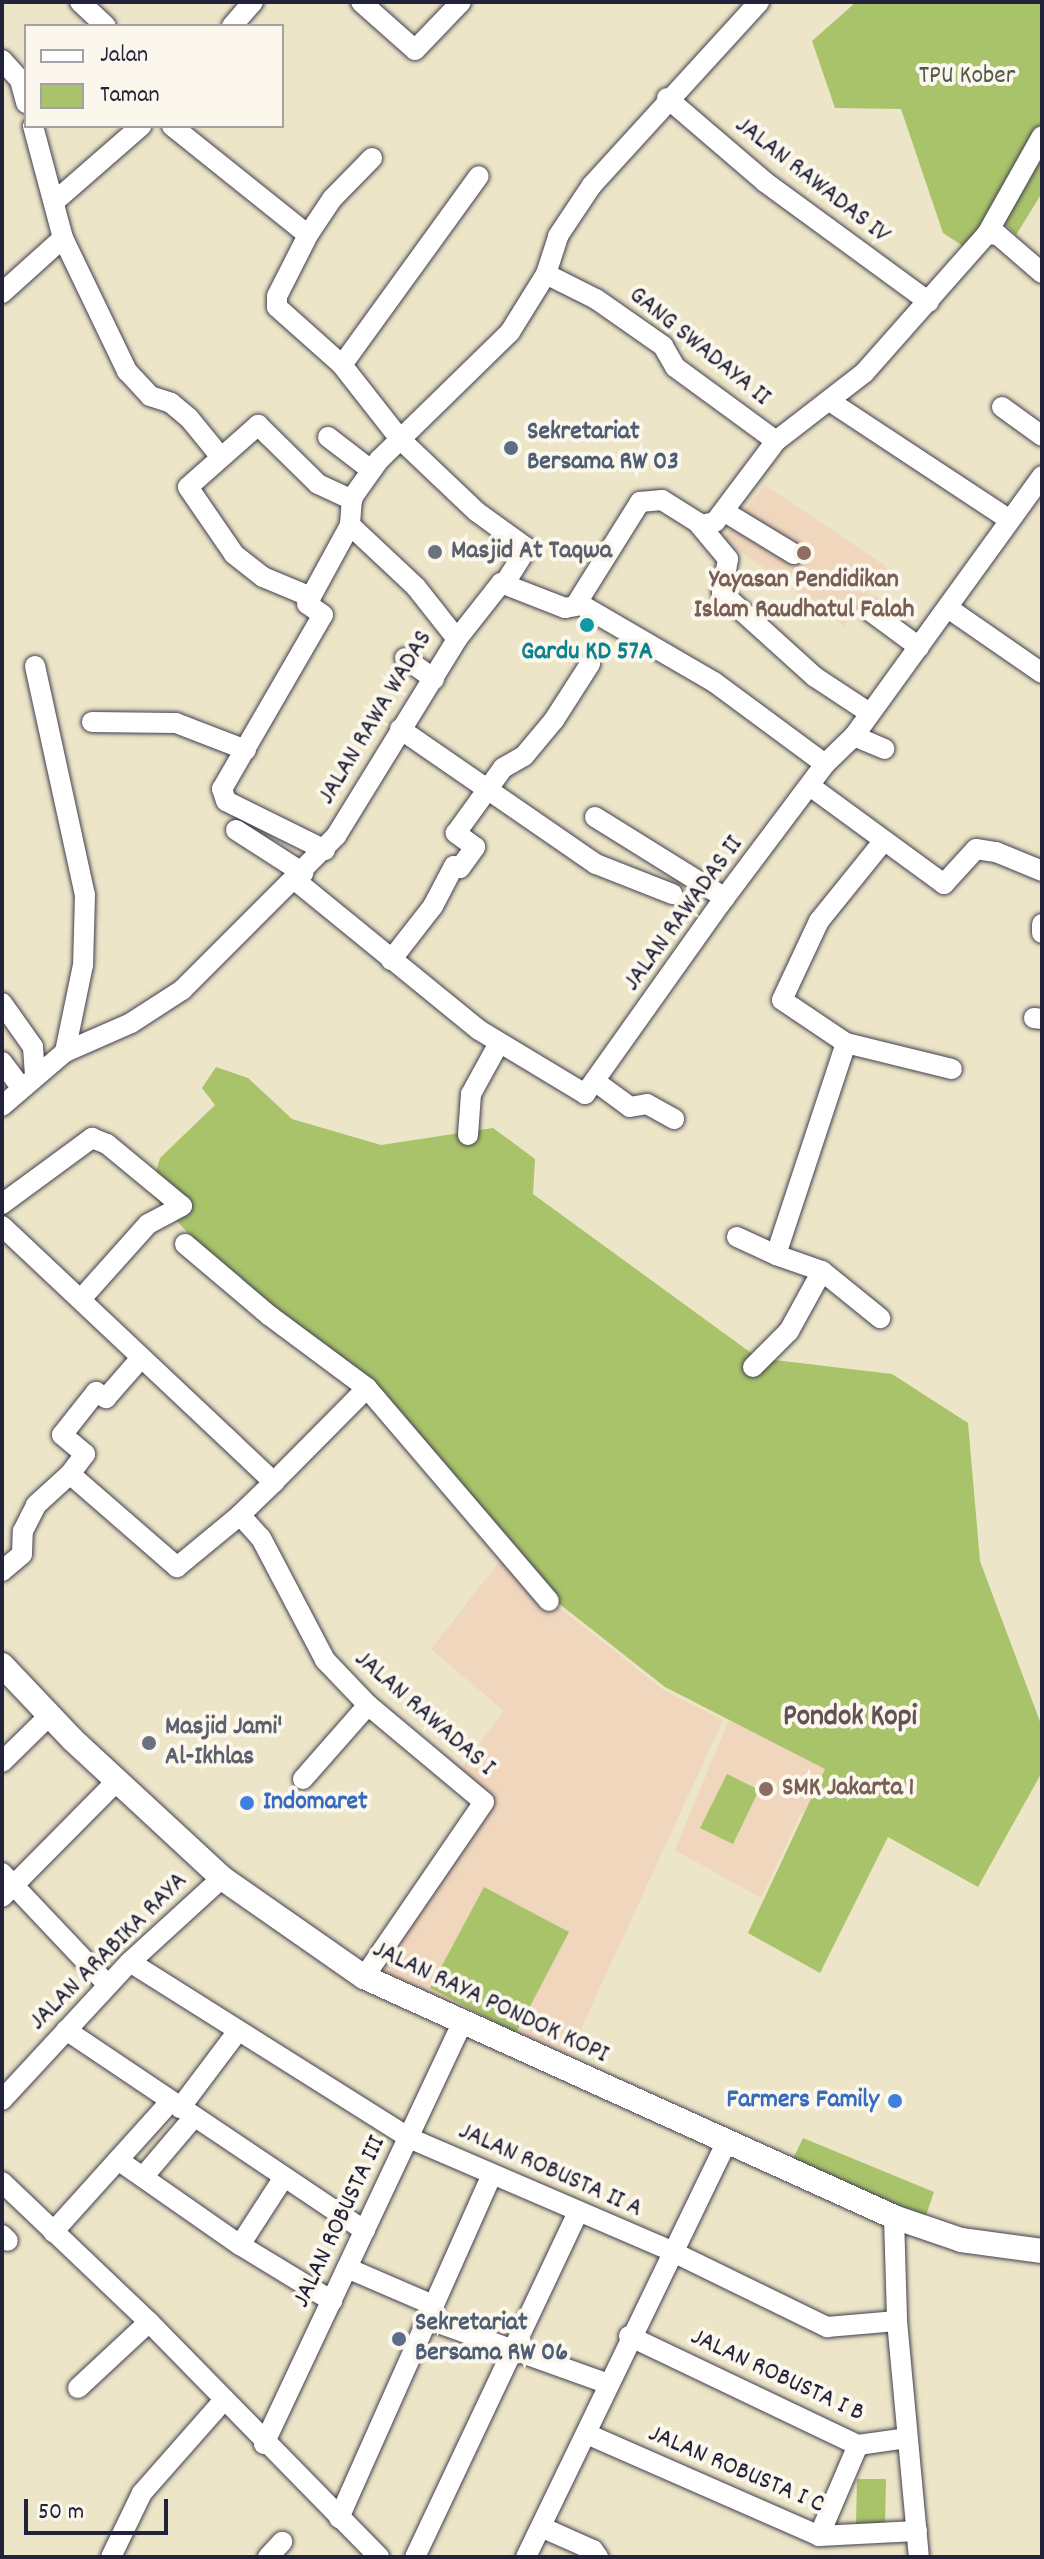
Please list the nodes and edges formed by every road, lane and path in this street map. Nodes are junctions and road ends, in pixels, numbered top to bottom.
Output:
1 (80, 2) edge
2 (253, 2) edge
3 (361, 2) edge
4 (461, 2) edge
5 (759, 2) edge
6 (104, 24) edge
7 (234, 24) edge
8 (2, 60) edge
9 (23, 80) edge
10 (667, 98) junction
11 (34, 128) edge
12 (139, 128) edge
13 (174, 128) edge
14 (1042, 136) edge
15 (372, 158) dead end
16 (479, 176) dead end
17 (54, 202) junction
18 (987, 234) junction
19 (308, 235) junction
20 (63, 238) junction
21 (1042, 273) edge
22 (546, 274) junction
23 (2, 293) edge
24 (929, 302) junction
25 (342, 365) junction
26 (831, 402) junction
27 (1002, 407) dead end
28 (1042, 436) edge
29 (328, 437) dead end
30 (400, 439) junction
31 (776, 441) junction
32 (220, 456) junction
33 (371, 470) junction
34 (1042, 476) edge
35 (352, 500) junction
36 (725, 512) junction
37 (1010, 520) junction
38 (698, 523) junction
39 (350, 525) junction
40 (794, 554) dead end
41 (505, 583) junction
42 (311, 597) junction
43 (578, 603) junction
44 (948, 608) junction
45 (870, 611) dead end
46 (457, 639) junction
47 (919, 647) junction
48 (405, 658) dead end
49 (590, 664) dead end
50 (35, 666) dead end
51 (1042, 673) edge
52 (434, 679) junction
53 (868, 712) junction
54 (92, 722) dead end
55 (400, 729) junction
56 (854, 736) junction
57 (884, 749) dead end
58 (246, 750) junction
59 (825, 764) junction
60 (810, 786) junction
61 (489, 787) junction
62 (595, 817) dead end
63 (236, 830) dead end
64 (882, 843) junction
65 (325, 850) junction
66 (1042, 871) edge
67 (299, 877) junction
68 (672, 894) dead end
69 (725, 898) junction
70 (1042, 924) edge
71 (1042, 933) edge
72 (391, 960) junction
73 (2, 1003) edge
74 (499, 1043) junction
75 (846, 1043) junction
76 (65, 1052) junction
77 (2, 1062) edge
78 (952, 1069) dead end
79 (27, 1080) junction
80 (596, 1082) junction
81 (2, 1106) edge
82 (674, 1119) dead end
83 (468, 1135) dead end
84 (2, 1204) edge
85 (2, 1226) edge
86 (737, 1237) dead end
87 (185, 1244) dead end
88 (776, 1255) junction
89 (822, 1271) junction
90 (81, 1299) junction
91 (880, 1318) dead end
92 (141, 1358) junction
93 (753, 1367) dead end
94 (367, 1388) junction
95 (70, 1474) junction
96 (274, 1482) junction
97 (240, 1515) junction
98 (2, 1571) edge
99 (549, 1601) dead end
100 (2, 1665) edge
101 (368, 1705) junction
102 (50, 1715) junction
103 (2, 1762) edge
104 (303, 1779) dead end
105 (116, 1782) junction
106 (222, 1878) junction
107 (6, 1885) edge
108 (130, 1962) junction
109 (364, 1977) junction
110 (108, 1985) junction
111 (463, 2021) junction
112 (66, 2030) junction
113 (238, 2031) junction
114 (2, 2100) edge
115 (181, 2109) junction
116 (409, 2138) junction
117 (726, 2143) junction
118 (118, 2160) junction
119 (492, 2175) junction
120 (143, 2177) junction
121 (284, 2177) junction
122 (2, 2182) edge
123 (577, 2214) junction
124 (894, 2217) junction
125 (365, 2231) junction
126 (53, 2232) junction
127 (240, 2245) junction
128 (671, 2251) junction
129 (1040, 2253) edge
130 (347, 2268) junction
131 (332, 2301) junction
132 (430, 2312) junction
133 (897, 2321) junction
134 (149, 2322) junction
135 (629, 2336) junction
136 (513, 2347) junction
137 (606, 2383) junction
138 (78, 2388) dead end
139 (223, 2401) junction
140 (587, 2434) junction
141 (907, 2438) junction
142 (264, 2444) junction
143 (858, 2445) junction
144 (339, 2518) junction
145 (541, 2527) junction
146 (917, 2531) junction
147 (819, 2536) junction
148 (111, 2557) edge
149 (379, 2557) edge
150 (415, 2557) edge
151 (526, 2557) edge
152 (598, 2557) edge
153 (919, 2557) edge

1 - 6 street
2 - 7 street
3 - 4 street
5 - 10 street
8 - 9 street
10 - 22 street
10 - 24 street, JALAN RAWADAS IV
11 - 17 street
12 - 17 street
13 - 19 street
14 - 18 street
15 - 19 street
16 - 25 street
17 - 20 street
18 - 21 street
18 - 24 street
19 - 25 street
20 - 23 street
20 - 32 street
22 - 30 street
22 - 31 street, GANG SWADAYA II
24 - 26 street
25 - 30 street
26 - 31 street
26 - 37 street
27 - 28 street
29 - 33 street
30 - 33 street
30 - 41 street
31 - 36 street
32 - 35 street
32 - 42 street
33 - 35 street
34 - 37 street, JALAN RAWADAS II
35 - 39 street
36 - 38 street
36 - 40 street
37 - 44 street, JALAN RAWADAS II
38 - 43 street
38 - 53 street
39 - 42 street
39 - 46 street, JALAN RAWA WADAS
41 - 43 street
41 - 46 street
42 - 58 street
43 - 59 street
44 - 47 street, JALAN RAWADAS II
44 - 51 street
45 - 47 street
46 - 52 street, JALAN RAWA WADAS
47 - 53 street, JALAN RAWADAS II
48 - 52 street
49 - 61 street
50 - 76 street
52 - 55 street, JALAN RAWA WADAS
53 - 56 street, JALAN RAWADAS II
54 - 58 street
55 - 61 street
55 - 65 street, JALAN RAWA WADAS
56 - 57 street
56 - 59 street, JALAN RAWADAS II
58 - 65 street
59 - 60 street, JALAN RAWADAS II
60 - 64 street
60 - 69 street, JALAN RAWADAS II
61 - 68 street
61 - 72 street
62 - 69 street
63 - 67 street
64 - 66 street
64 - 75 street
65 - 67 street, JALAN RAWA WADAS
67 - 72 street
67 - 76 street, JALAN RAWA WADAS
69 - 80 street, JALAN RAWADAS II
70 - 71 street
72 - 74 street
73 - 79 street
74 - 80 street
74 - 83 street
75 - 78 street
75 - 88 street
76 - 79 street, JALAN RAWA WADAS
77 - 79 street
79 - 81 street, JALAN RAWA WADAS
80 - 82 street
84 - 90 street
85 - 90 street
86 - 88 street
87 - 94 street
88 - 89 street
89 - 91 street
89 - 93 street
90 - 92 street
92 - 95 street
92 - 96 street
94 - 96 street
94 - 99 street
95 - 97 street
95 - 98 street
96 - 97 street
97 - 101 street, JALAN RAWADAS I
100 - 102 street, JALAN RAYA PONDOK KOPI
101 - 104 street
101 - 109 street, JALAN RAWADAS I
102 - 103 street
102 - 105 street, JALAN RAYA PONDOK KOPI
105 - 106 street, JALAN RAYA PONDOK KOPI
105 - 107 street
106 - 108 street, JALAN ARABIKA RAYA
106 - 109 street, JALAN RAYA PONDOK KOPI
107 - 110 street
108 - 110 street, JALAN ARABIKA RAYA
108 - 113 street, JALAN ROBUSTA II A
109 - 111 street, JALAN RAYA PONDOK KOPI
110 - 112 street, JALAN ARABIKA RAYA
111 - 116 street, JALAN ROBUSTA III
111 - 117 street, JALAN RAYA PONDOK KOPI
112 - 114 street, JALAN ARABIKA RAYA
112 - 115 street
113 - 115 street
113 - 116 street, JALAN ROBUSTA II A
115 - 118 street
115 - 120 street
115 - 121 street
116 - 119 street, JALAN ROBUSTA II A
116 - 125 street, JALAN ROBUSTA III
117 - 124 street, JALAN RAYA PONDOK KOPI
117 - 128 street
118 - 120 street
118 - 126 street
119 - 123 street, JALAN ROBUSTA II A
119 - 132 street
120 - 127 street
121 - 125 street
121 - 127 street
122 - 126 street
123 - 128 street, JALAN ROBUSTA II A
123 - 136 street
124 - 129 street, JALAN RAYA PONDOK KOPI
124 - 133 street
125 - 130 street, JALAN ROBUSTA III
126 - 134 street
127 - 131 street
128 - 133 street, JALAN ROBUSTA II A
128 - 135 street
130 - 131 street, JALAN ROBUSTA III
130 - 132 street
131 - 142 street, JALAN ROBUSTA III
132 - 136 street
132 - 144 street
133 - 141 street
134 - 138 street
134 - 139 street
135 - 137 street
135 - 143 street, JALAN ROBUSTA I B
136 - 137 street
136 - 150 street
137 - 140 street
139 - 142 street
139 - 148 street
140 - 145 street
140 - 147 street, JALAN ROBUSTA I C
141 - 143 street, JALAN ROBUSTA I B
141 - 146 street
142 - 144 street
143 - 147 street
144 - 149 street
145 - 151 street
145 - 152 street
146 - 147 street, JALAN ROBUSTA I C
146 - 153 street

